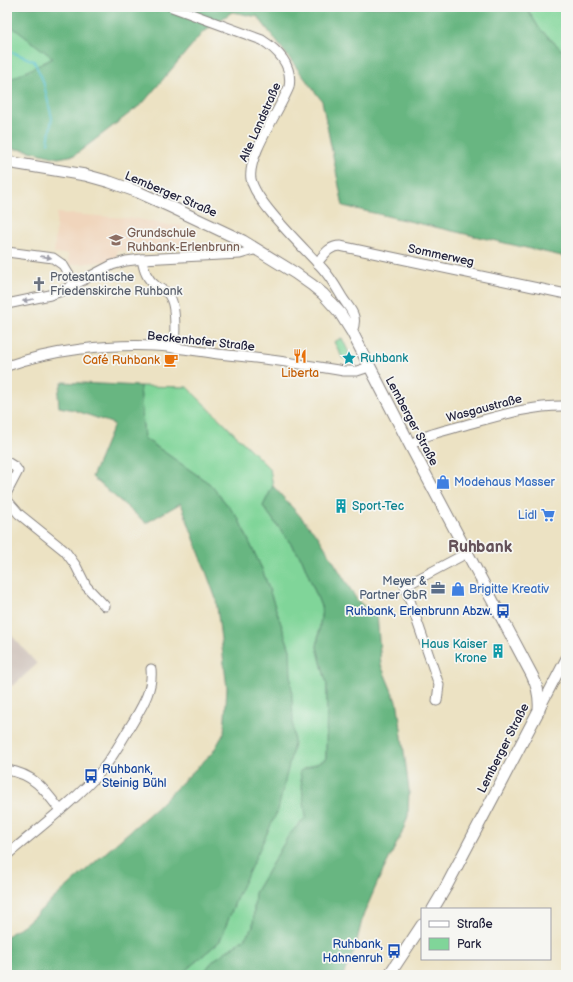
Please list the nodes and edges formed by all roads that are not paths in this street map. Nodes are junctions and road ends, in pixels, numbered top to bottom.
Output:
1 (172, 7) edge
2 (7, 162) edge
3 (257, 249) junction
4 (7, 252) edge
5 (142, 259) junction
6 (317, 263) junction
7 (75, 285) junction
8 (566, 294) edge
9 (7, 304) edge
10 (352, 332) junction
11 (174, 348) junction
12 (7, 366) edge
13 (369, 367) junction
14 (566, 406) edge
15 (410, 445) junction
16 (7, 462) edge
17 (7, 492) edge
18 (7, 500) edge
19 (467, 553) junction
20 (105, 606) dead end
21 (566, 658) edge
22 (151, 669) dead end
23 (554, 682) junction
24 (538, 689) junction
25 (437, 701) dead end
26 (539, 710) junction
27 (7, 770) edge
28 (60, 810) junction
29 (7, 855) edge
30 (433, 908) edge
31 (421, 927) edge
32 (389, 975) edge

1 - 6 street, Alte Landstraße
2 - 3 main road, Lemberger Straße
3 - 5 street
3 - 10 main road, Lemberger Straße
4 -> 7 street
5 - 7 street
5 - 11 street
6 - 8 street, Sommerweg
6 - 10 street, Alte Landstraße
7 -> 9 street
10 - 13 main road, Lemberger Straße
11 - 12 street, Beckenhofer Straße
11 - 13 street, Beckenhofer Straße
13 - 15 main road, Lemberger Straße
14 - 15 street, Wasgaustraße
15 - 19 main road, Lemberger Straße
16 - 17 street
18 - 20 street
19 - 24 main road, Lemberger Straße
19 - 25 street
21 - 23 street
22 - 28 street
23 - 24 street
23 - 26 street
24 - 26 main road, Lemberger Straße
26 - 30 main road, Lemberger Straße
27 - 28 street
28 - 29 street
31 - 32 main road

